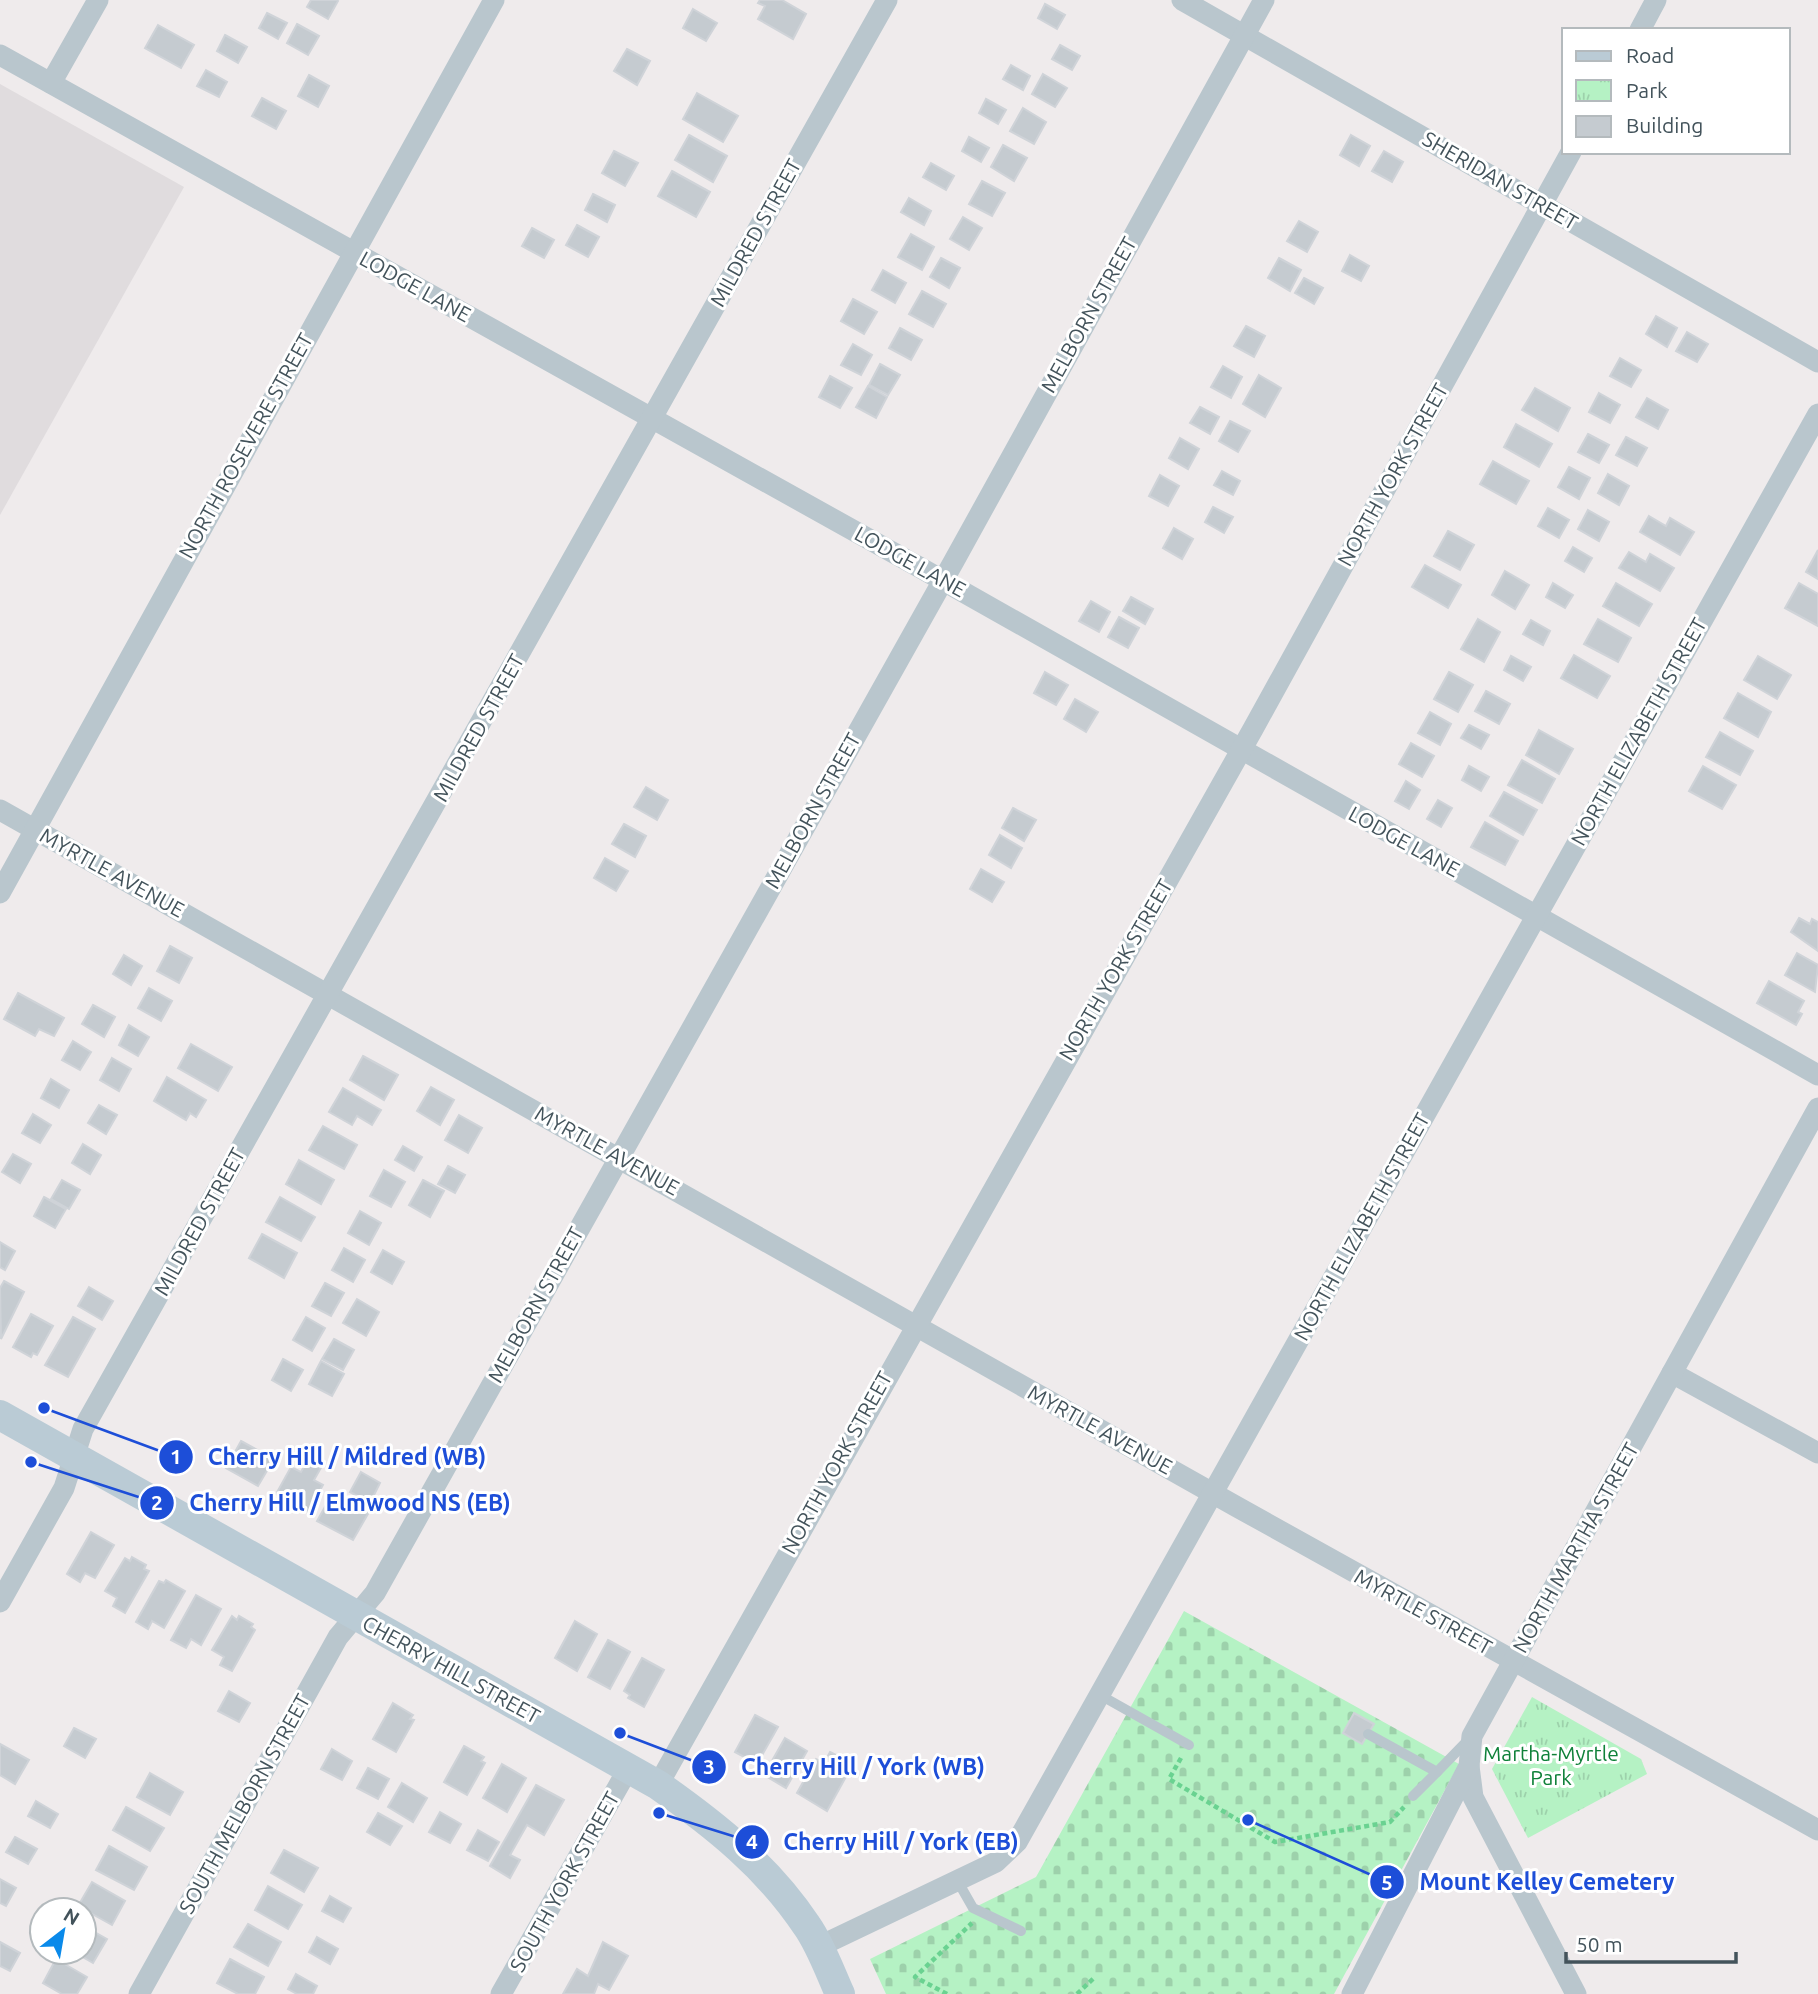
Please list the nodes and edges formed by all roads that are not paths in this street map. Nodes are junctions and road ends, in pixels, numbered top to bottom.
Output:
1 (98, 0) edge
2 (494, 0) edge
3 (887, 0) edge
4 (1182, 0) edge
5 (1264, 0) edge
6 (1656, 0) edge
7 (1641, 28) edge
8 (1244, 36) junction
9 (0, 55) edge
10 (51, 83) junction
11 (1571, 154) edge
12 (1542, 205) junction
13 (353, 252) junction
14 (1818, 362) edge
15 (1818, 414) edge
16 (652, 419) junction
17 (942, 580) junction
18 (1241, 750) junction
19 (0, 810) edge
20 (35, 830) junction
21 (0, 893) edge
22 (1536, 916) junction
23 (329, 994) junction
24 (1818, 1075) edge
25 (1818, 1108) edge
26 (618, 1158) junction
27 (914, 1325) junction
28 (1672, 1373) junction
29 (0, 1415) edge
30 (1818, 1453) edge
31 (74, 1457) junction
32 (1213, 1493) junction
33 (0, 1601) edge
34 (354, 1615) junction
35 (1513, 1662) junction
36 (1100, 1695) junction
37 (1368, 1734) dead end
38 (1472, 1735) junction
39 (1189, 1745) road end
40 (1469, 1766) junction
41 (628, 1769) junction
42 (1437, 1772) junction
43 (658, 1786) junction
44 (1413, 1797) road end
45 (1818, 1830) edge
46 (957, 1881) junction
47 (1021, 1931) dead end
48 (818, 1947) junction
49 (139, 1994) edge
50 (501, 1994) edge
51 (840, 1994) edge
52 (1352, 1994) edge
53 (1576, 1994) edge

1 - 10 street
2 - 13 street, NORTH ROSEVERE STREET
3 - 16 street, MILDRED STREET
4 - 8 street, SHERIDAN STREET
5 - 8 street, MELBORN STREET
6 - 7 street
8 - 12 street, SHERIDAN STREET
8 - 17 street, MELBORN STREET
9 - 10 street, LODGE LANE
10 - 13 street, LODGE LANE
11 - 12 street, NORTH YORK STREET
12 - 14 street, SHERIDAN STREET
12 - 18 street, NORTH YORK STREET
13 - 16 street, LODGE LANE
13 - 20 street, NORTH ROSEVERE STREET
15 - 22 street, NORTH ELIZABETH STREET
16 - 17 street, LODGE LANE
16 - 23 street, MILDRED STREET
17 - 18 street, LODGE LANE
17 - 26 street, MELBORN STREET
18 - 22 street, LODGE LANE
18 - 27 street, NORTH YORK STREET
19 - 20 street, MYRTLE AVENUE
20 - 21 street, NORTH ROSEVERE STREET
20 - 23 street, MYRTLE AVENUE
22 - 24 street, LODGE LANE
22 - 32 street, NORTH ELIZABETH STREET
23 - 26 street, MYRTLE AVENUE
23 - 31 street, MILDRED STREET
25 - 28 street, NORTH MARTHA STREET
26 - 27 street, MYRTLE AVENUE
26 - 34 street, MELBORN STREET
27 - 32 street, MYRTLE AVENUE
27 - 43 street, NORTH YORK STREET
28 - 30 street
28 - 35 street, NORTH MARTHA STREET
29 - 31 street, CHERRY HILL STREET
31 - 33 street, MILDRED STREET
31 - 34 street, CHERRY HILL STREET
32 - 35 street, MYRTLE STREET
32 - 36 street, NORTH ELIZABETH STREET
34 - 41 street, CHERRY HILL STREET
34 - 49 street, SOUTH MELBORN STREET
35 - 38 street, NORTH MARTHA STREET
35 - 45 street, MYRTLE STREET
36 - 39 lane
36 - 46 street, NORTH ELIZABETH STREET
37 - 42 lane
38 - 40 street, NORTH MARTHA STREET
38 - 42 lane
40 - 52 street, NORTH MARTHA STREET
40 - 53 street
41 - 43 street, CHERRY HILL STREET
41 - 50 street, SOUTH YORK STREET
42 - 44 lane
43 - 48 street, CHERRY HILL STREET
46 - 47 lane
46 - 48 street, NORTH ELIZABETH STREET
48 - 51 street, CHERRY HILL STREET

